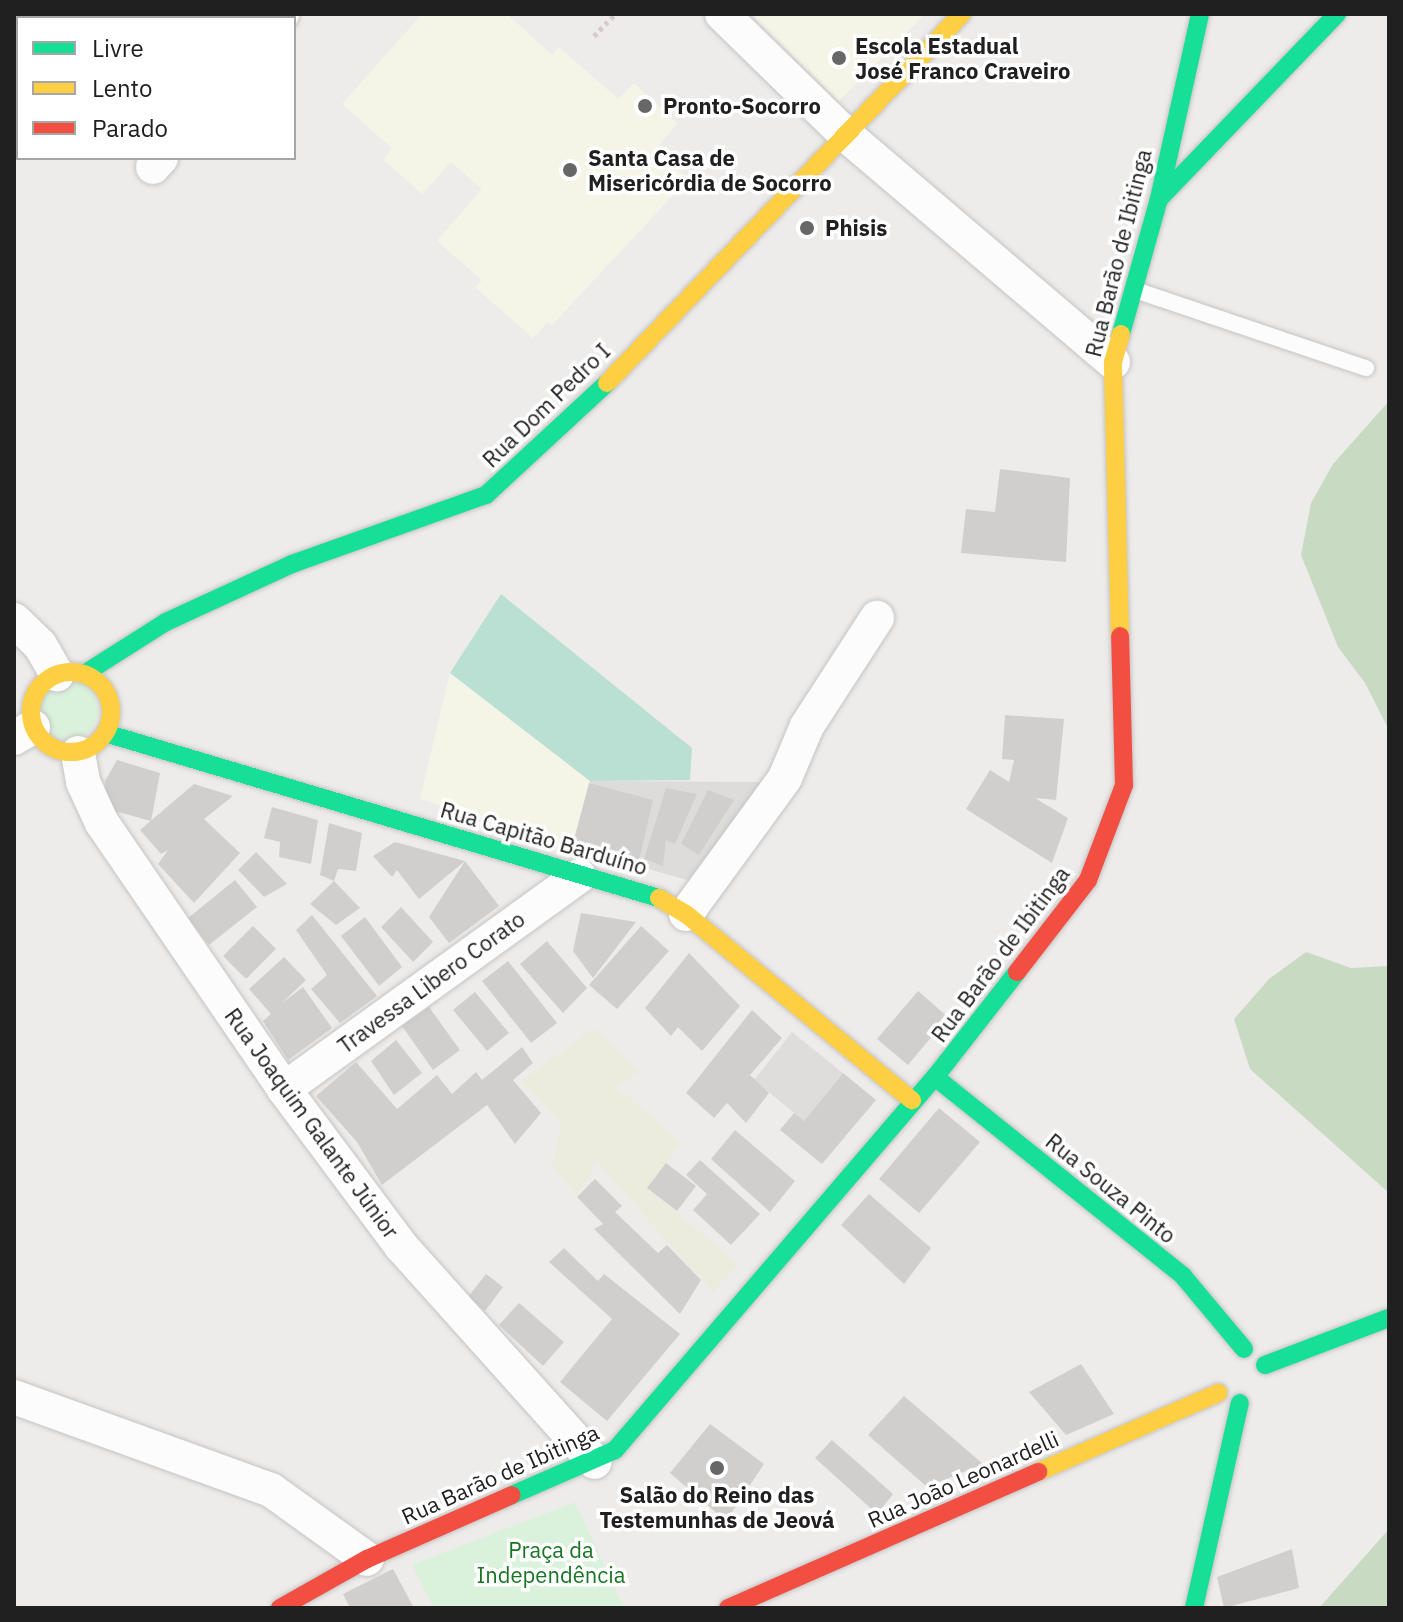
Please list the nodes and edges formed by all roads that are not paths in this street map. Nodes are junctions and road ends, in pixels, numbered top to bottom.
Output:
1 (722, 14) edge
2 (962, 14) edge
3 (1200, 14) edge
4 (1337, 14) edge
5 (1181, 85) junction
6 (1235, 119) junction
7 (845, 134) junction
8 (1159, 199) junction
9 (1134, 289) junction
10 (1113, 362) junction
11 (1366, 368) dead end
12 (877, 618) dead end
13 (14, 620) edge
14 (71, 674) junction
15 (24, 732) edge
16 (105, 733) junction
17 (78, 753) junction
18 (579, 876) junction
19 (686, 914) junction
20 (935, 1077) junction
21 (284, 1089) junction
22 (912, 1100) junction
23 (1389, 1318) edge
24 (1308, 1348) junction
25 (1311, 1372) dead end
26 (1257, 1387) junction
27 (14, 1397) edge
28 (595, 1462) junction
29 (1223, 1548) dead end
30 (1207, 1558) junction
31 (367, 1559) junction
32 (280, 1608) edge
33 (728, 1608) edge
34 (1194, 1608) edge

1 - 7 street
2 - 7 street, Rua Dom Pedro I
3 - 5 street, Rua Barão de Ibitinga
4 - 6 street
5 - 6 street
5 - 8 street, Rua Barão de Ibitinga
6 - 8 street
7 - 10 street
7 - 14 street, Rua Dom Pedro I
8 - 9 street, Rua Barão de Ibitinga
9 - 10 street, Rua Barão de Ibitinga
9 - 11 lane
10 - 20 street, Rua Barão de Ibitinga
12 - 19 street
13 - 14 street
14 - 15 street
14 - 16 street
15 - 17 street
16 - 17 street
16 - 18 street, Rua Capitão Barduíno
17 - 21 street, Rua Joaquim Galante Júnior
18 - 19 street, Rua Capitão Barduíno
18 - 21 street, Travessa Libero Corato
19 - 22 street, Rua Capitão Barduíno
20 - 22 street, Rua Barão de Ibitinga
20 - 26 street, Rua Souza Pinto
21 - 28 street, Rua Joaquim Galante Júnior
22 - 28 street, Rua Barão de Ibitinga
23 - 24 street
24 - 25 lane
24 - 26 street
26 - 30 street
26 - 33 street, Rua João Leonardelli
27 - 31 street
28 - 31 street, Rua Barão de Ibitinga
29 - 30 lane
30 - 34 street
31 - 32 street, Rua Barão de Ibitinga

